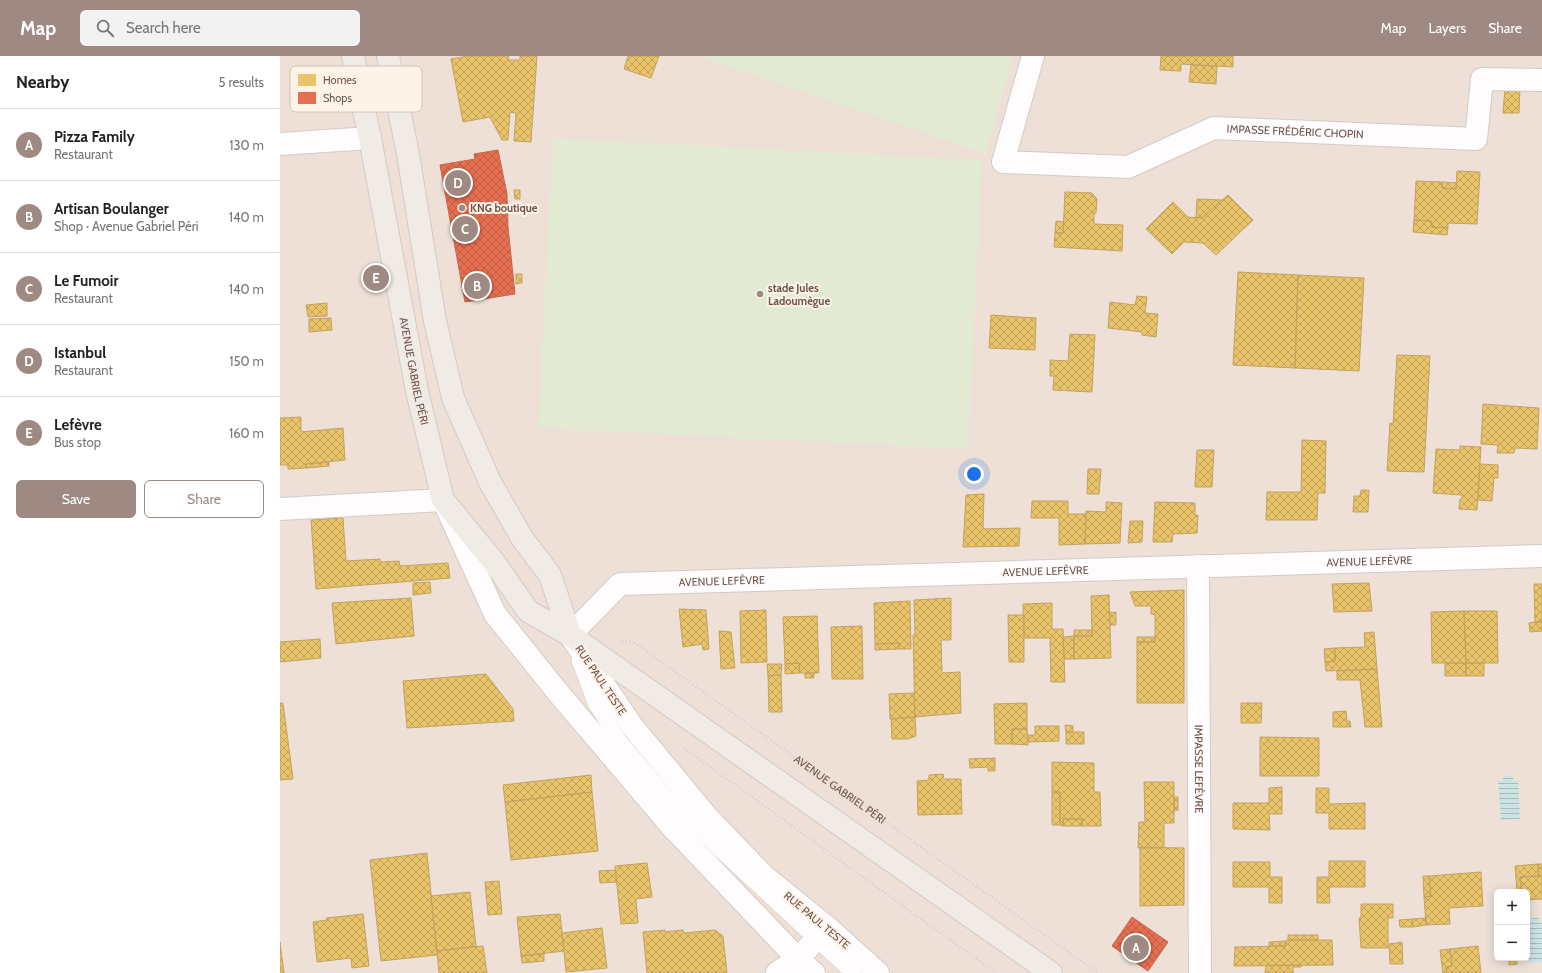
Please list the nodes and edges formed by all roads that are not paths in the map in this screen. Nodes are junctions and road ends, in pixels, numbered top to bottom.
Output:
1 (353, 56) edge
2 (388, 56) edge
3 (1033, 56) edge
4 (355, 66) edge
5 (390, 66) edge
6 (1542, 80) edge
7 (364, 112) edge
8 (399, 112) edge
9 (370, 138) junction
10 (280, 144) edge
11 (443, 500) junction
12 (280, 509) edge
13 (1542, 556) edge
14 (1198, 566) junction
15 (570, 635) junction
16 (822, 933) junction
17 (806, 966) edge
18 (777, 973) edge
19 (824, 973) edge
20 (853, 973) edge
21 (878, 973) edge
22 (1051, 973) edge
23 (1200, 973) edge

1 - 4 main road, AVENUE GABRIEL PÉRI
2 - 5 main road
3 - 6 street, IMPASSE FRÉDÉRIC CHOPIN
7 - 9 main road, AVENUE GABRIEL PÉRI
8 - 15 main road
9 - 10 street
9 - 11 main road, AVENUE GABRIEL PÉRI
11 - 12 street
11 - 15 main road, AVENUE GABRIEL PÉRI
11 - 17 street
13 - 14 street, AVENUE LEFÈVRE
14 - 15 street, AVENUE LEFÈVRE
14 - 23 street, IMPASSE LEFÈVRE
15 - 16 street, RUE PAUL TESTE
15 - 22 main road, AVENUE GABRIEL PÉRI
16 - 17 street
16 - 20 lane, RUE PAUL TESTE
16 - 21 street, RUE PAUL TESTE
17 - 18 street
17 - 19 lane

